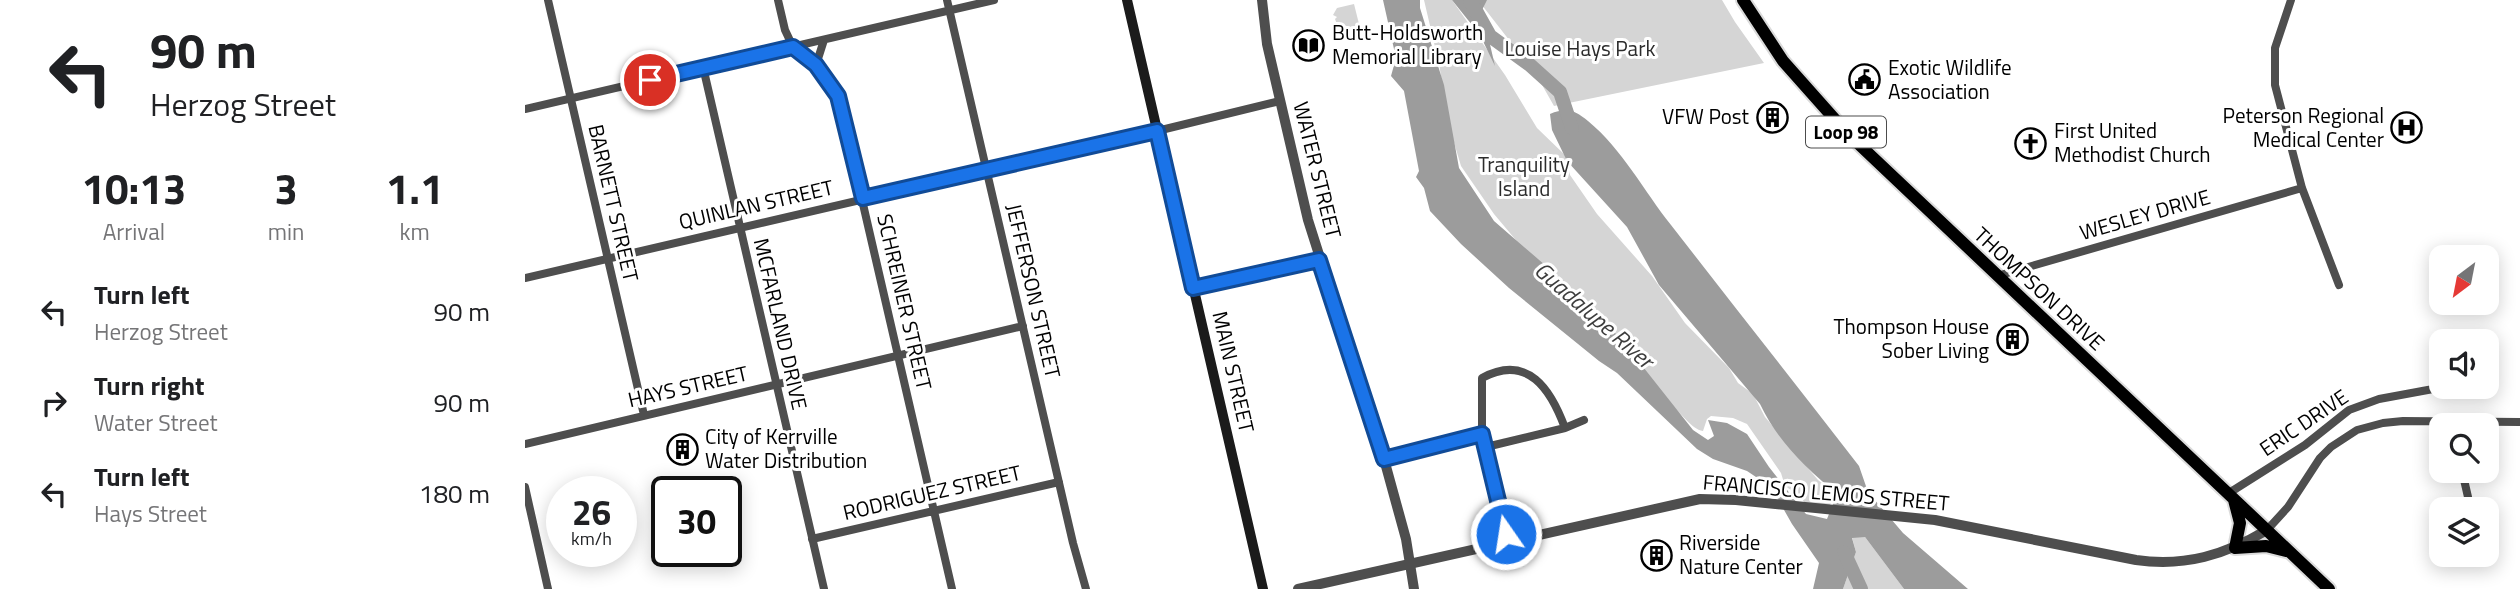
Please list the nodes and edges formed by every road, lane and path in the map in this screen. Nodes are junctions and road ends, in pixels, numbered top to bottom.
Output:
1 (548, 0) edge
2 (778, 0) edge
3 (947, 0) edge
4 (994, 0) edge
5 (1127, 0) edge
6 (1262, 0) edge
7 (1743, 0) edge
8 (2291, 0) edge
9 (950, 11) junction
10 (824, 40) junction
11 (793, 47) junction
12 (816, 65) junction
13 (703, 67) junction
14 (571, 98) junction
15 (1280, 101) junction
16 (525, 109) edge
17 (1157, 131) junction
18 (987, 170) junction
19 (2302, 188) junction
20 (863, 198) junction
21 (740, 226) junction
22 (608, 258) junction
23 (1319, 260) junction
24 (1997, 276) junction
25 (525, 278) edge
26 (2339, 285) dead end
27 (1193, 288) junction
28 (1023, 326) junction
29 (898, 356) junction
30 (776, 384) junction
31 (2429, 390) edge
32 (644, 415) junction
33 (1584, 420) dead end
34 (2499, 422) edge
35 (2520, 422) edge
36 (2429, 423) edge
37 (1565, 428) junction
38 (1482, 434) junction
39 (525, 444) edge
40 (1486, 447) junction
41 (1384, 459) junction
42 (1059, 482) junction
43 (2465, 483) edge
44 (525, 487) edge
45 (2231, 495) junction
46 (2468, 497) dead end
47 (934, 511) junction
48 (2267, 530) junction
49 (812, 539) junction
50 (1508, 542) junction
51 (2235, 548) junction
52 (2290, 552) junction
53 (1410, 564) junction
54 (548, 589) edge
55 (824, 589) edge
56 (952, 589) edge
57 (1086, 589) edge
58 (1263, 589) edge
59 (1299, 589) edge
60 (1414, 589) edge
61 (2329, 589) edge

1 - 14 street, BARNETT STREET
2 - 11 street
3 - 9 street, JEFFERSON STREET
4 - 9 street
5 - 17 main road, MAIN STREET
6 - 15 street, WATER STREET
7 - 24 main road, THOMPSON DRIVE / Loop 98
8 - 19 street
9 - 10 street
9 - 18 street, JEFFERSON STREET
10 - 11 street
10 - 12 street
11 - 12 street, SCHREINER STREET
11 - 13 street
12 - 20 street, SCHREINER STREET
13 - 14 street
13 - 21 street, MCFARLAND DRIVE
14 - 16 street
14 - 22 street, BARNETT STREET
15 - 17 street, QUINLAN STREET
15 - 23 street, WATER STREET
17 - 18 street, QUINLAN STREET
17 - 27 main road, MAIN STREET
18 - 20 street, QUINLAN STREET
18 - 28 street, JEFFERSON STREET
19 - 24 street, WESLEY DRIVE
19 - 26 street
20 - 21 street, QUINLAN STREET
20 - 29 street, SCHREINER STREET
21 - 22 street, QUINLAN STREET
21 - 30 street, MCFARLAND DRIVE
22 - 25 street, QUINLAN STREET
22 - 32 street, BARNETT STREET
23 - 27 street
23 - 41 street, WATER STREET
24 - 45 main road, THOMPSON DRIVE / Loop 98
27 - 58 main road, MAIN STREET
28 - 29 street, HAYS STREET
28 - 42 street, JEFFERSON STREET
29 - 30 street, HAYS STREET
29 - 47 street, SCHREINER STREET
30 - 32 street, HAYS STREET
30 - 49 street, MCFARLAND DRIVE
31 - 45 street, ERIC DRIVE
32 - 39 street, HAYS STREET
33 - 37 street
34 - 35 street
36 - 48 street
37 - 38 street
37 - 40 street
38 - 40 street
38 - 41 street
40 - 50 street
41 - 53 street, WATER STREET
42 - 47 street, RODRIGUEZ STREET
42 - 57 street, JEFFERSON STREET
43 - 46 street
44 - 54 street
45 - 48 main road, THOMPSON DRIVE / Loop 98
45 - 51 main road
47 - 49 street, RODRIGUEZ STREET
47 - 56 street, SCHREINER STREET
48 - 51 street, FRANCISCO LEMOS STREET
48 - 52 main road, THOMPSON DRIVE / Loop 98
49 - 55 street, MCFARLAND DRIVE
50 - 51 street, FRANCISCO LEMOS STREET
50 - 53 street, FRANCISCO LEMOS STREET
51 - 52 main road
52 - 61 main road, THOMPSON DRIVE / Loop 98
53 - 59 street, FRANCISCO LEMOS STREET
53 - 60 street, WATER STREET

